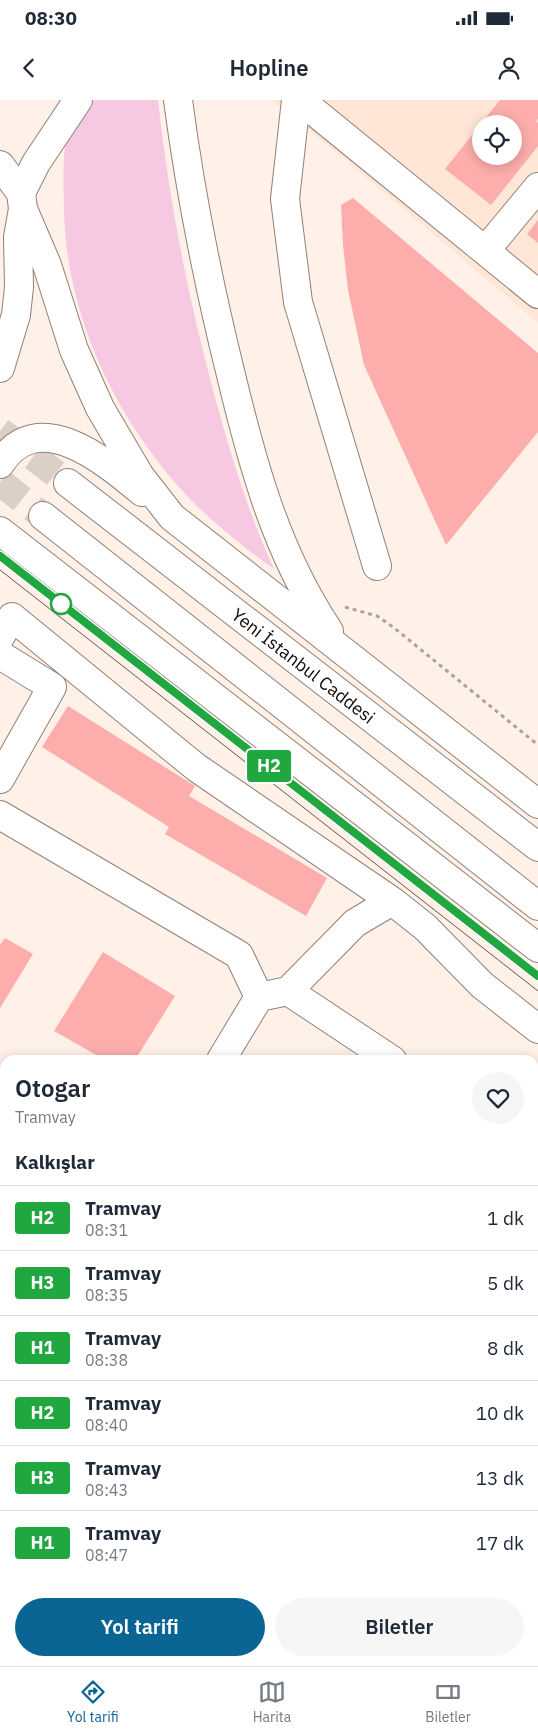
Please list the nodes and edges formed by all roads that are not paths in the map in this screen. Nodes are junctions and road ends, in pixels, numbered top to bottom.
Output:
1 (78, 100) edge
2 (178, 100) edge
3 (296, 100) edge
4 (300, 100) edge
5 (0, 166) edge
6 (538, 186) edge
7 (22, 201) junction
8 (485, 251) junction
9 (538, 294) edge
10 (0, 368) edge
11 (0, 464) edge
12 (68, 483) tunnel mouth
13 (43, 516) tunnel mouth
14 (172, 517) junction
15 (0, 530) edge
16 (377, 566) dead end
17 (4, 620) edge
18 (0, 655) edge
19 (349, 656) junction
20 (0, 779) edge
21 (538, 804) edge
22 (3, 824) edge
23 (538, 847) edge
24 (392, 901) junction
25 (538, 906) edge
26 (538, 948) edge
27 (288, 991) junction
28 (259, 997) junction
29 (538, 1029) edge
30 (224, 1055) edge
31 (384, 1055) edge

1 - 7 main road
2 - 19 main road
3 - 16 main road
4 - 8 main road
5 - 7 main road
6 - 8 main road
7 - 10 main road
7 - 14 main road
8 - 9 main road
11 - 14 main road
12 - 23 main road, Yeni İstanbul Caddesi
13 - 25 main road
14 - 19 main road
15 - 26 main road
17 - 24 main road
18 - 20 main road
19 - 21 main road
22 - 28 main road
24 - 27 main road
24 - 29 main road
27 - 28 main road
27 - 31 main road
28 - 30 main road

